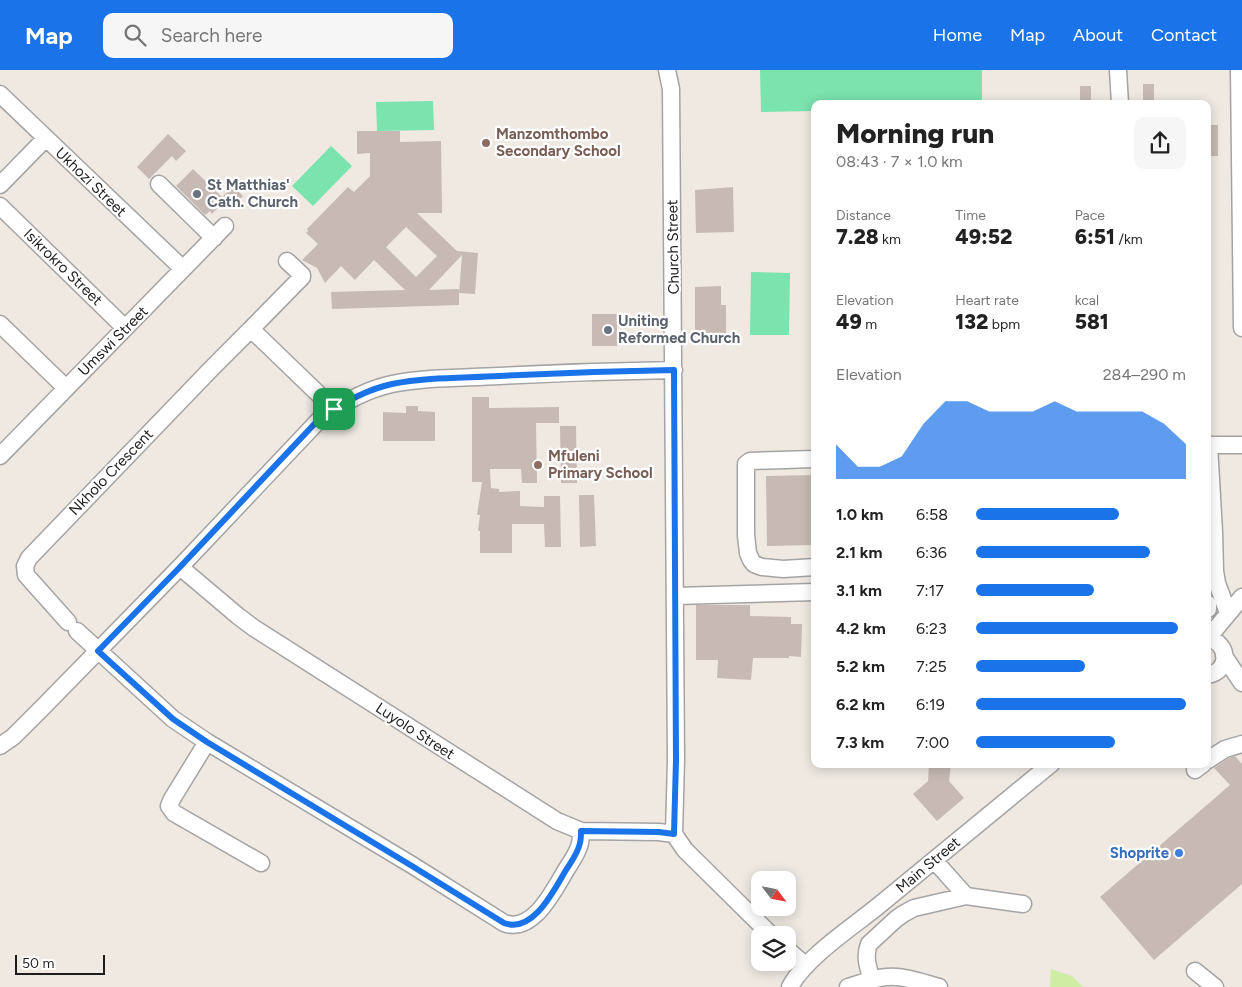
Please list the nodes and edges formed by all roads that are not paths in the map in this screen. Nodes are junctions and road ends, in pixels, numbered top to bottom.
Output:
1 (667, 70) edge
2 (1118, 70) edge
3 (1239, 70) edge
4 (0, 94) edge
5 (1120, 100) edge
6 (46, 138) junction
7 (159, 184) dead end
8 (0, 185) edge
9 (0, 206) edge
10 (1241, 206) edge
11 (225, 226) dead end
12 (214, 238) junction
13 (288, 261) dead end
14 (183, 269) junction
15 (0, 324) edge
16 (1242, 327) edge
17 (125, 328) junction
18 (251, 329) junction
19 (674, 370) junction
20 (66, 388) junction
21 (334, 409) junction
22 (1242, 444) edge
23 (1211, 445) edge
24 (3, 446) edge
25 (811, 459) edge
26 (1211, 488) edge
27 (180, 567) junction
28 (811, 567) edge
29 (783, 569) junction
30 (811, 592) edge
31 (784, 593) junction
32 (676, 596) junction
33 (1242, 597) edge
34 (1242, 603) edge
35 (1228, 613) junction
36 (1211, 634) edge
37 (1211, 640) edge
38 (98, 651) junction
39 (1223, 652) junction
40 (1211, 674) edge
41 (1242, 683) edge
42 (207, 742) junction
43 (1242, 744) edge
44 (0, 746) edge
45 (1211, 759) edge
46 (1046, 768) edge
47 (581, 831) junction
48 (674, 834) junction
49 (934, 860) junction
50 (261, 863) dead end
51 (966, 896) junction
52 (1023, 904) dead end
53 (762, 926) edge
54 (796, 957) edge
55 (806, 966) junction
56 (1195, 971) dead end
57 (872, 980) junction
58 (790, 987) edge
59 (848, 987) edge
60 (939, 987) edge
61 (1215, 987) edge

1 - 19 street, Church Street
2 - 5 street
3 - 10 street
4 - 6 street, Ukhozi Street
6 - 8 street
6 - 14 street, Ukhozi Street
7 - 12 street
9 - 17 street, Isikrokro Street
10 - 16 street
11 - 12 street, Umswi Street
12 - 14 street, Umswi Street
13 - 18 street, Nkholo Crescent
14 - 17 street, Umswi Street
15 - 20 street
17 - 20 street, Umswi Street
18 - 21 street
18 - 38 street, Nkholo Crescent
19 - 21 street
19 - 32 street, Church Street
20 - 24 street, Umswi Street
21 - 27 street
22 - 23 street
25 - 29 street
26 - 35 street
27 - 38 street
27 - 47 street, Luyolo Street
28 - 29 street
29 - 31 street
30 - 31 street
31 - 32 street
32 - 48 street, Church Street
33 - 35 street
34 - 39 street
35 - 36 street
37 - 39 street
38 - 42 street, Nkholo Crescent
38 - 44 street
39 - 40 street
39 - 41 street
40 - 41 street
42 - 47 street, Nkholo Crescent
42 - 50 street
43 - 45 street
46 - 49 street, Main Street
47 - 48 street, Luyolo Street
48 - 53 street
49 - 51 street
49 - 55 street, Main Street
51 - 52 street
51 - 57 street
54 - 55 street
55 - 58 street, Main Street
56 - 61 street
57 - 59 street
57 - 60 street

